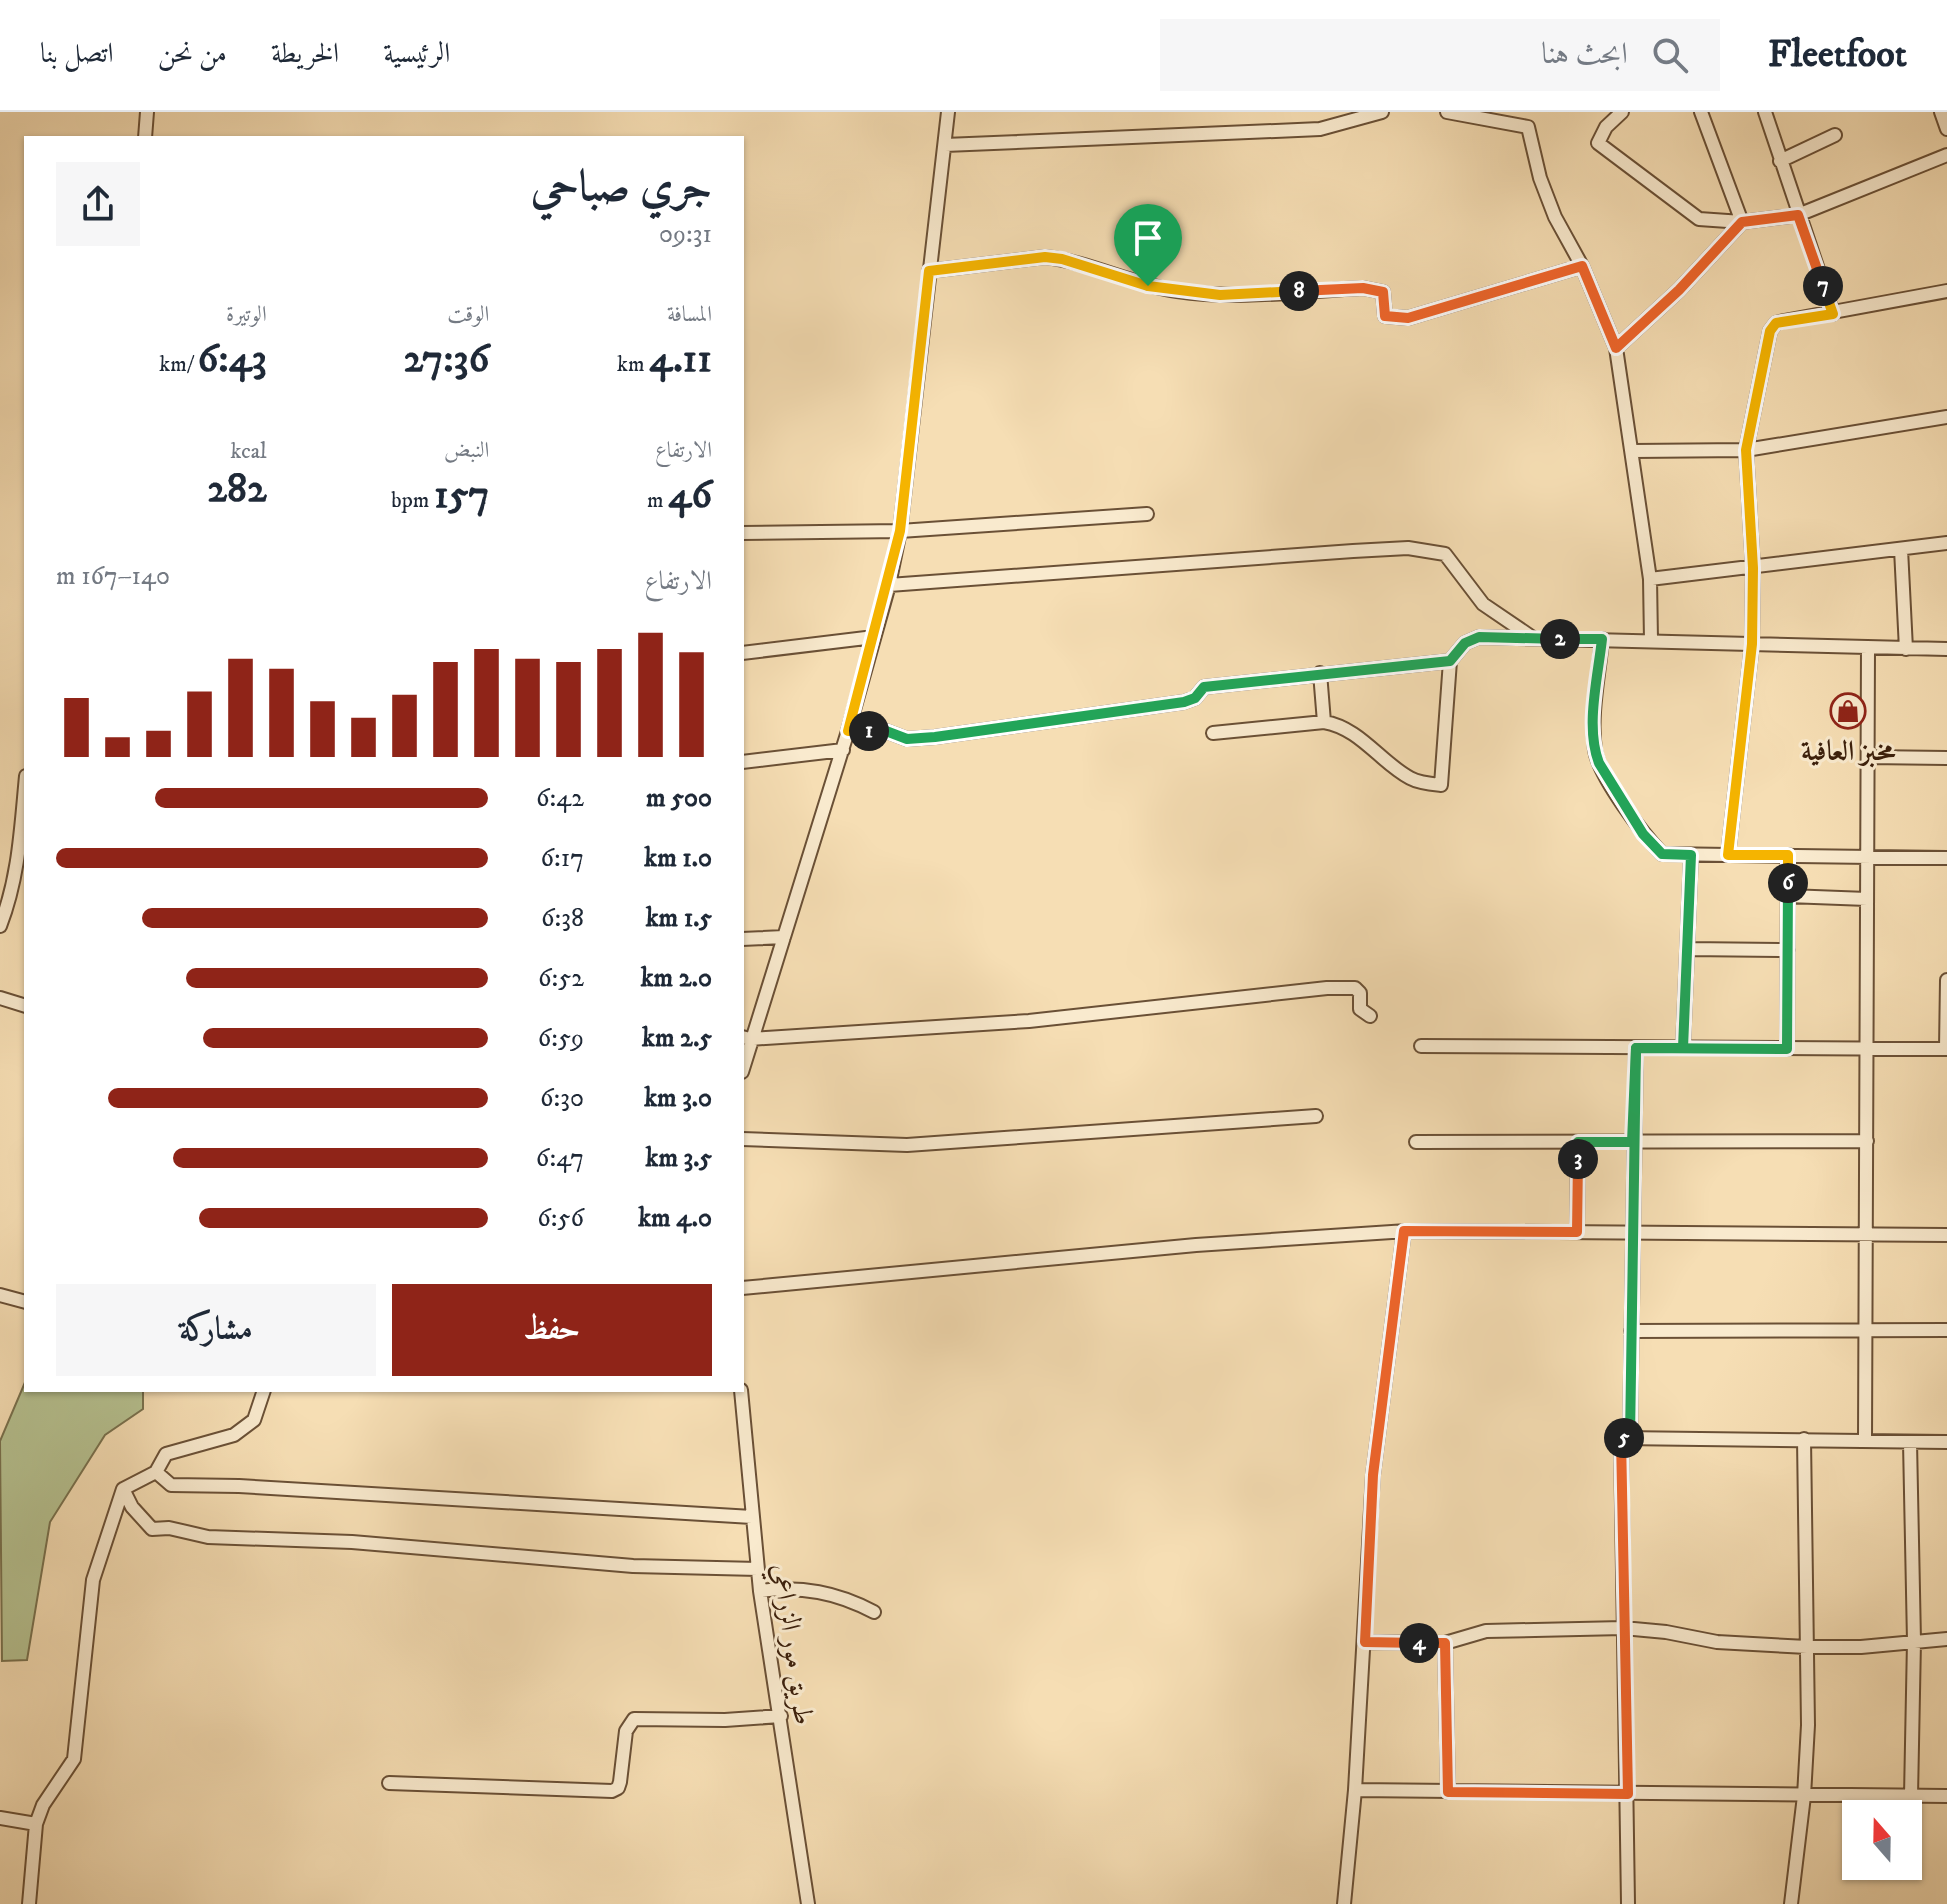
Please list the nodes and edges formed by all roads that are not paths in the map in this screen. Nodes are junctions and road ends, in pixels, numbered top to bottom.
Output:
1 (147, 112) edge
2 (948, 112) edge
3 (1382, 112) edge
4 (1447, 112) edge
5 (1526, 112) edge
6 (1622, 112) edge
7 (1701, 112) edge
8 (1765, 112) edge
9 (1941, 112) edge
10 (1479, 115) edge
11 (1528, 127) junction
12 (1947, 129) edge
13 (1835, 135) dead end
14 (145, 136) edge
15 (945, 145) junction
16 (1947, 155) edge
17 (1780, 161) junction
18 (1798, 215) junction
19 (1742, 222) junction
20 (1582, 266) junction
21 (929, 271) junction
22 (1947, 291) edge
23 (1833, 314) junction
24 (1616, 348) junction
25 (1947, 417) edge
26 (1746, 450) junction
27 (1633, 451) junction
28 (1147, 514) dead end
29 (900, 531) junction
30 (744, 533) edge
31 (1947, 543) edge
32 (1901, 549) junction
33 (1753, 568) junction
34 (1650, 579) junction
35 (889, 585) junction
36 (874, 637) junction
37 (1533, 638) junction
38 (1602, 639) junction
39 (1651, 640) junction
40 (1752, 644) junction
41 (1868, 648) junction
42 (1906, 649) junction
43 (1947, 649) edge
44 (744, 653) edge
45 (1450, 661) junction
46 (1320, 673) junction
47 (1324, 722) junction
48 (848, 731) junction
49 (1213, 733) dead end
50 (843, 750) junction
51 (1868, 757) junction
52 (1947, 758) edge
53 (744, 762) edge
54 (24, 802) edge
55 (1691, 855) junction
56 (1728, 855) junction
57 (1788, 855) junction
58 (1868, 857) junction
59 (1947, 858) edge
60 (1788, 896) junction
61 (1867, 899) junction
62 (0, 926) edge
63 (784, 937) junction
64 (744, 939) edge
65 (1687, 949) junction
66 (1788, 950) junction
67 (1947, 980) edge
68 (0, 998) edge
69 (24, 1005) edge
70 (1370, 1016) dead end
71 (746, 1038) edge
72 (1421, 1046) dead end
73 (1636, 1048) junction
74 (1683, 1048) junction
75 (1787, 1049) junction
76 (1867, 1049) junction
77 (1947, 1049) edge
78 (1316, 1116) dead end
79 (744, 1139) edge
80 (1867, 1141) junction
81 (1416, 1142) dead end
82 (1578, 1142) junction
83 (1632, 1142) junction
84 (1404, 1231) junction
85 (1577, 1232) junction
86 (1631, 1233) junction
87 (1867, 1234) junction
88 (1947, 1235) edge
89 (744, 1288) edge
90 (0, 1295) edge
91 (24, 1301) edge
92 (1947, 1330) edge
93 (1631, 1331) junction
94 (1864, 1331) junction
95 (262, 1392) edge
96 (741, 1392) edge
97 (1630, 1438) junction
98 (1804, 1439) junction
99 (1865, 1440) junction
100 (1910, 1442) junction
101 (1947, 1442) edge
102 (156, 1472) junction
103 (123, 1489) junction
104 (752, 1517) junction
105 (758, 1569) junction
106 (760, 1591) junction
107 (874, 1612) dead end
108 (1623, 1628) junction
109 (1947, 1639) edge
110 (1914, 1641) junction
111 (1365, 1642) junction
112 (1445, 1643) junction
113 (1807, 1647) junction
114 (781, 1716) junction
115 (389, 1783) dead end
116 (1355, 1790) junction
117 (1448, 1792) junction
118 (1628, 1794) junction
119 (1804, 1796) junction
120 (1911, 1796) junction
121 (1947, 1796) edge
122 (0, 1818) edge
123 (36, 1824) junction
124 (29, 1904) edge
125 (808, 1904) edge
126 (1344, 1904) edge
127 (1628, 1904) edge
128 (1791, 1904) edge

1 - 14 street
2 - 15 street
3 - 15 street
4 - 10 street
5 - 11 street
6 - 19 street
7 - 19 street
8 - 17 street
9 - 12 street
10 - 11 street
11 - 20 street
13 - 17 street
15 - 21 street
16 - 18 street
17 - 18 street
18 - 19 street
18 - 23 street
19 - 24 street
20 - 21 street
20 - 24 street
21 - 29 street
22 - 23 street
23 - 26 street
24 - 27 street
25 - 26 street
26 - 27 street
26 - 33 street
27 - 34 street
28 - 29 street
29 - 30 street
29 - 35 street
31 - 32 street
32 - 33 street
32 - 42 street
33 - 34 street
33 - 40 street
34 - 39 street
35 - 36 street
35 - 37 street
36 - 44 street
36 - 48 street
37 - 38 street
37 - 45 street
38 - 39 street
38 - 55 street
39 - 40 street
40 - 41 street
40 - 56 street
41 - 42 street
41 - 51 street
42 - 43 street
45 - 46 street
45 - 47 street
46 - 47 street
46 - 48 street
47 - 49 street
48 - 50 street
50 - 53 street
50 - 63 street
51 - 52 street
51 - 58 street
54 - 62 street
55 - 56 street
55 - 65 street
56 - 57 street
57 - 58 street
57 - 60 street
58 - 59 street
58 - 61 street
60 - 61 street
60 - 66 street
61 - 76 street
63 - 64 street
63 - 71 street
65 - 66 street
65 - 74 street
66 - 75 street
67 - 77 street
68 - 69 street
70 - 71 street
72 - 73 street
73 - 74 street
73 - 83 street
74 - 75 street
75 - 76 street
76 - 77 street
76 - 80 street
78 - 79 street
80 - 83 street
80 - 87 street
81 - 82 street
82 - 83 street
82 - 85 street
83 - 86 street
84 - 85 street
84 - 89 street
84 - 111 street
85 - 86 street
86 - 87 street
86 - 93 street
87 - 88 street
87 - 94 street
90 - 91 street
92 - 94 street
93 - 94 street
93 - 97 street
94 - 99 street
95 - 102 street
96 - 104 street, طريق مور الزراعي
97 - 98 street
97 - 108 street
98 - 99 street
98 - 113 street
99 - 100 street
100 - 101 street
100 - 110 street
102 - 103 street
102 - 104 street
103 - 105 street
103 - 123 street
104 - 105 street, طريق مور الزراعي
105 - 106 street, طريق مور الزراعي
106 - 107 street
106 - 114 street, طريق مور الزراعي
108 - 112 street
108 - 113 street
108 - 118 street
109 - 110 street
110 - 113 street
110 - 120 street
111 - 112 street
111 - 116 street
112 - 117 street
113 - 119 street
114 - 115 street
114 - 125 street, طريق مور الزراعي
116 - 117 street
116 - 126 street
117 - 118 street
118 - 119 street
118 - 127 street
119 - 120 street
119 - 128 street
120 - 121 street
122 - 123 street
123 - 124 street

